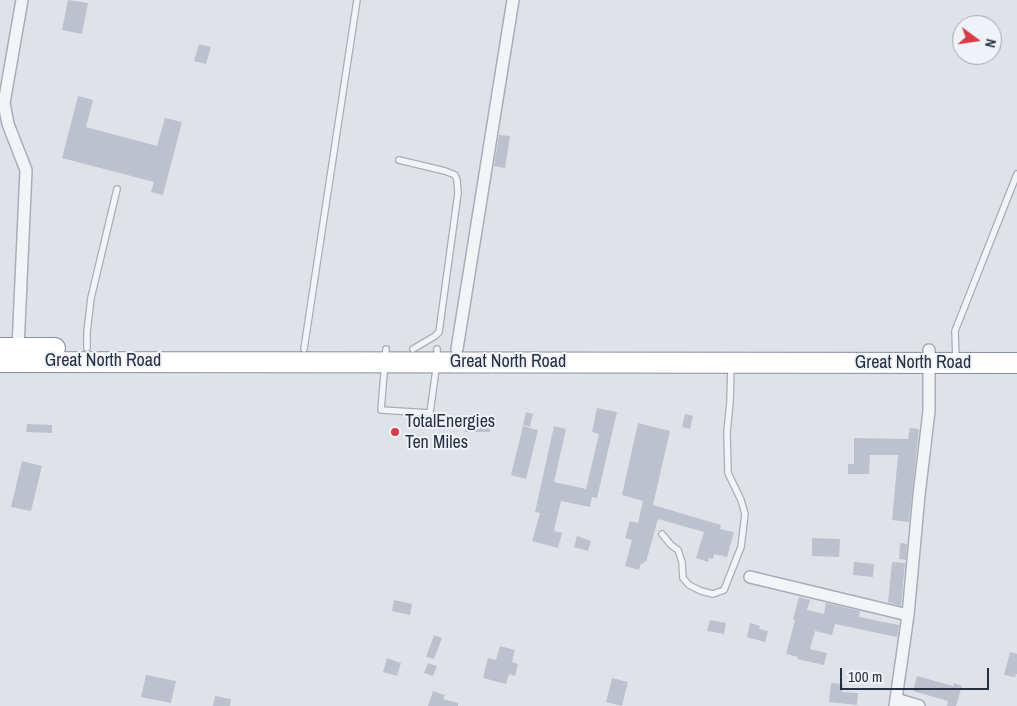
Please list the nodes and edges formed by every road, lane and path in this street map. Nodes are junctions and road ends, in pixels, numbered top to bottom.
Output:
1 (22, 0) edge
2 (358, 0) edge
3 (513, 0) edge
4 (399, 160) dead end
5 (1017, 174) edge
6 (117, 189) dead end
7 (9, 348) edge
8 (87, 348) junction
9 (304, 348) junction
10 (413, 349) junction
11 (458, 349) junction
12 (1017, 350) edge
13 (385, 355) junction
14 (437, 355) junction
15 (930, 356) junction
16 (956, 356) junction
17 (0, 362) edge
18 (731, 362) junction
19 (1017, 363) edge
20 (662, 534) dead end
21 (750, 577) dead end
22 (908, 615) junction
23 (896, 702) edge
24 (920, 706) edge

1 - 7 street
2 - 9 lane
3 - 11 street
4 - 10 lane
5 - 16 lane
6 - 8 lane
7 - 8 highway, Great North Road
8 - 9 highway, Great North Road
9 - 13 highway, Great North Road
10 - 13 highway, Great North Road
10 - 14 highway, Great North Road
11 - 14 highway, Great North Road
11 - 15 highway, Great North Road
12 - 16 highway, Great North Road
13 - 14 highway, Great North Road
13 - 14 lane
13 - 17 highway, Great North Road
14 - 18 highway, Great North Road
15 - 16 highway, Great North Road
15 - 18 highway, Great North Road
15 - 22 street
16 - 19 highway, Great North Road
18 - 20 lane
21 - 22 street
22 - 23 street
23 - 24 street

